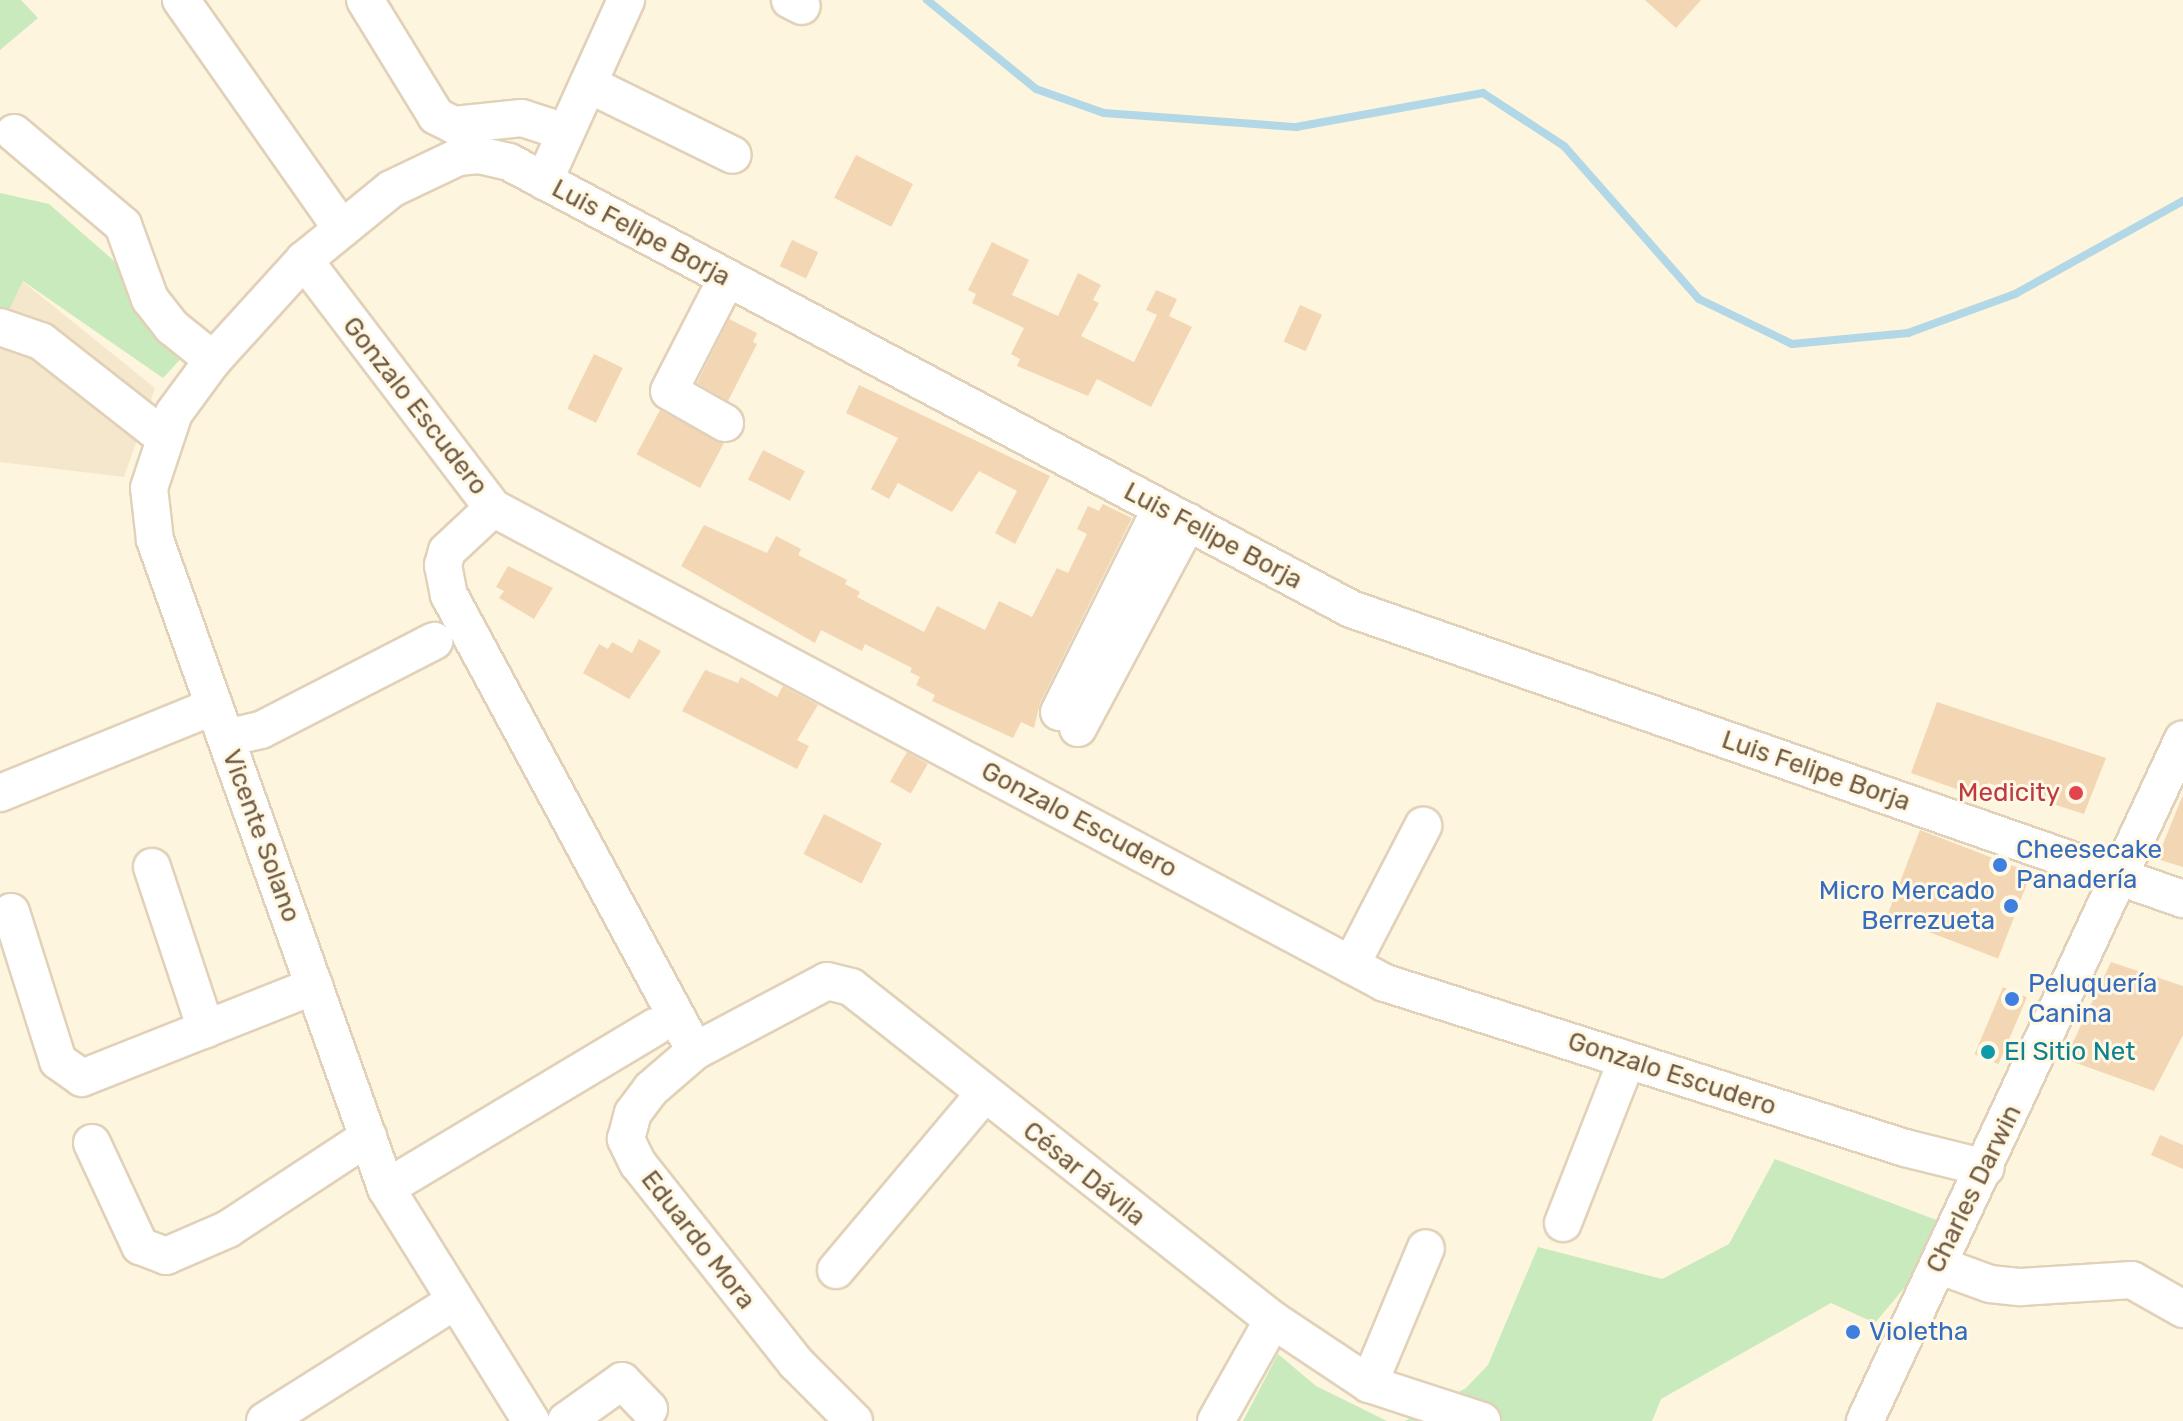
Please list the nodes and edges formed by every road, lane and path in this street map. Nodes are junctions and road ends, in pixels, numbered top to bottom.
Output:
1 (181, 0) edge
2 (365, 0) edge
3 (626, 0) edge
4 (588, 84) junction
5 (565, 132) junction
6 (14, 133) dead end
7 (733, 155) dead end
8 (544, 181) junction
9 (342, 229) junction
10 (304, 260) junction
11 (727, 278) junction
12 (0, 327) edge
13 (213, 360) junction
14 (725, 423) dead end
15 (162, 436) junction
16 (493, 508) junction
17 (1174, 515) junction
18 (434, 641) dead end
19 (1068, 720) dead end
20 (220, 722) junction
21 (2183, 739) edge
22 (0, 793) edge
23 (1423, 826) dead end
24 (152, 867) dead end
25 (2121, 877) junction
26 (2183, 899) edge
27 (11, 912) dead end
28 (1351, 965) junction
29 (314, 986) junction
30 (655, 1027) dead end
31 (206, 1029) junction
32 (695, 1051) junction
33 (1627, 1060) junction
34 (984, 1094) junction
35 (368, 1137) junction
36 (92, 1143) dead end
37 (1986, 1168) junction
38 (386, 1188) junction
39 (1563, 1223) dead end
40 (1426, 1248) dead end
41 (1938, 1265) junction
42 (836, 1270) dead end
43 (453, 1302) junction
44 (2183, 1309) edge
45 (1273, 1320) junction
46 (1369, 1384) junction
47 (649, 1409) dead end
48 (265, 1421) edge
49 (531, 1421) edge
50 (566, 1421) edge
51 (854, 1421) edge
52 (1216, 1421) edge
53 (1482, 1421) edge
54 (1865, 1421) edge

1 - 9 street
2 - 5 street
3 - 4 street
4 - 5 street
4 - 7 street
5 - 8 street
6 - 13 street
8 - 9 street, Luis Felipe Borja
8 - 11 street, Luis Felipe Borja
9 - 10 street, Luis Felipe Borja
10 - 13 street, Vicente Solano
10 - 16 street, Gonzalo Escudero
11 - 14 street
11 - 17 street, Luis Felipe Borja
12 - 15 street
13 - 15 street, Vicente Solano
15 - 20 street, Vicente Solano
16 - 28 street, Gonzalo Escudero
16 - 32 street
17 - 19 street
17 - 25 street, Luis Felipe Borja
18 - 20 street
20 - 22 street
20 - 29 street, Vicente Solano
21 - 25 street, Charles Darwin
23 - 28 street
24 - 31 street
25 - 26 street, Luis Felipe Borja
25 - 37 street, Charles Darwin
27 - 31 street
28 - 33 street, Gonzalo Escudero
29 - 31 street
29 - 35 street, Vicente Solano
30 - 38 street
32 - 34 street, César Dávila
32 - 51 street, Eduardo Mora
33 - 37 street, Gonzalo Escudero
33 - 39 street
34 - 42 street
34 - 45 street, César Dávila
35 - 36 street
35 - 38 street, Vicente Solano
37 - 41 street, Charles Darwin
38 - 43 street, Vicente Solano
40 - 46 street
41 - 44 street
41 - 54 street, Charles Darwin
43 - 48 street
43 - 49 street, Vicente Solano
45 - 46 street, César Dávila
45 - 52 street
46 - 53 street, César Dávila
47 - 50 street

